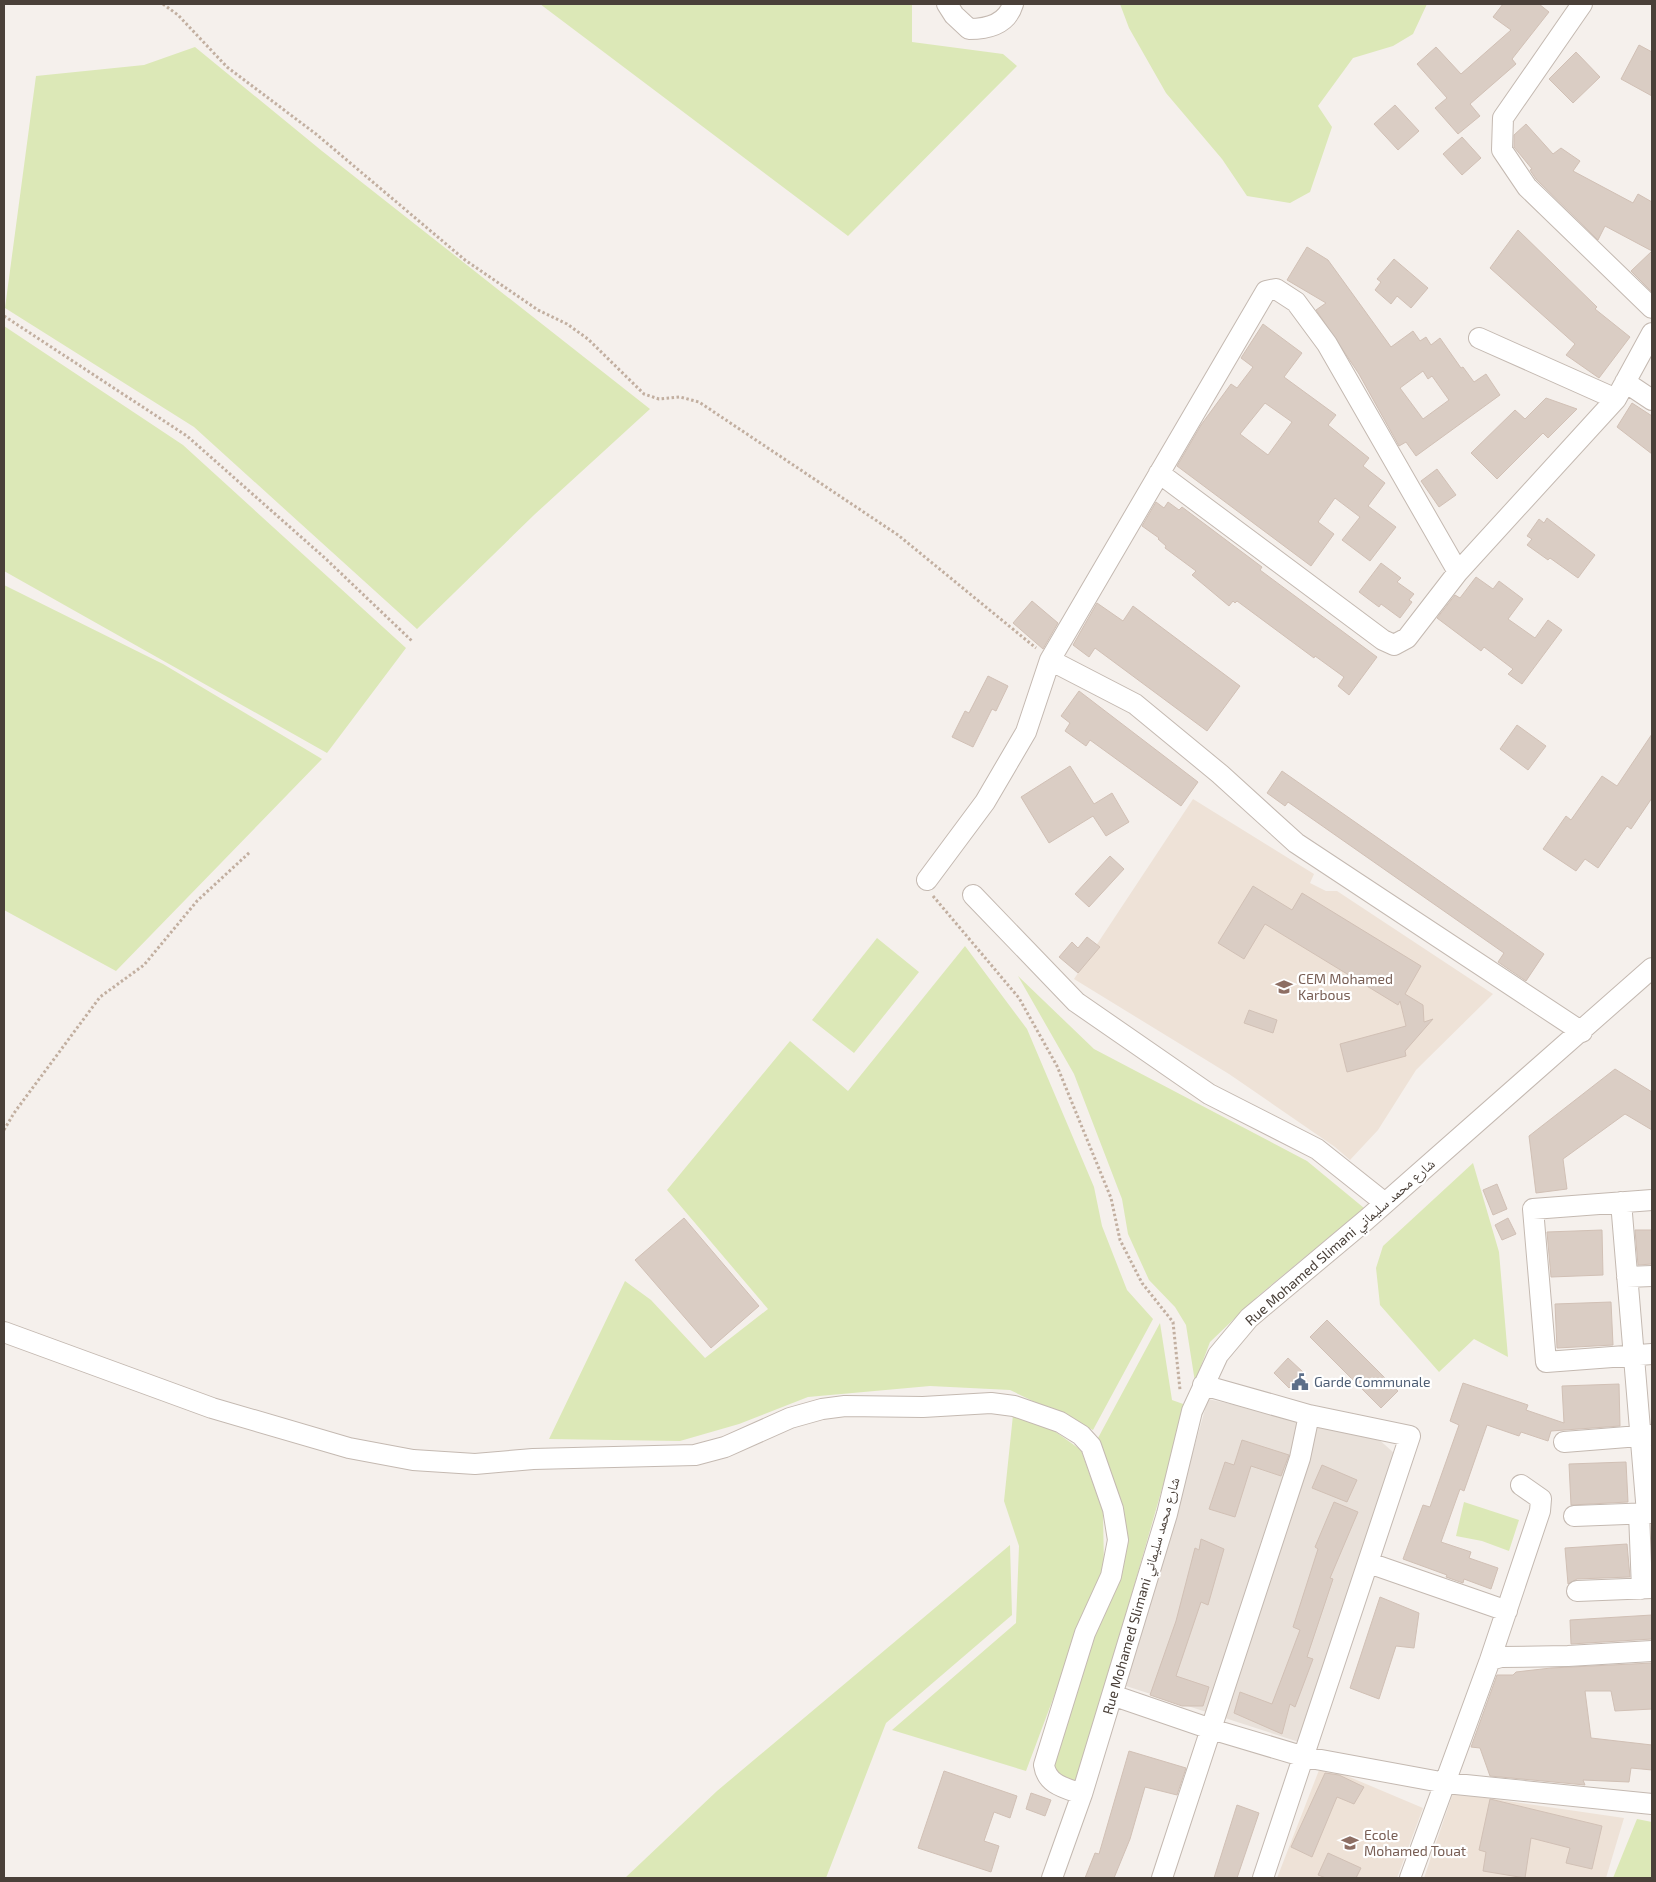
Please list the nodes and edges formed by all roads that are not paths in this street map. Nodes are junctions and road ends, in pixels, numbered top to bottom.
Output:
1 (947, 4) edge
2 (1013, 4) edge
3 (1582, 4) edge
4 (1652, 308) edge
5 (1652, 333) edge
6 (1479, 338) dead end
7 (1621, 390) junction
8 (1652, 400) edge
9 (1159, 473) junction
10 (1458, 572) junction
11 (1050, 660) junction
12 (927, 880) road end
13 (973, 895) dead end
14 (1652, 968) edge
15 (1582, 1032) junction
16 (1652, 1200) edge
17 (1621, 1202) junction
18 (1385, 1203) junction
19 (1652, 1276) edge
20 (1627, 1277) junction
21 (4, 1332) edge
22 (1643, 1354) edge
23 (1199, 1393) junction
24 (1309, 1415) junction
25 (1646, 1436) edge
26 (1564, 1442) dead end
27 (1522, 1484) dead end
28 (1646, 1513) edge
29 (1574, 1516) dead end
30 (1369, 1563) junction
31 (1647, 1588) edge
32 (1577, 1591) dead end
33 (1507, 1611) junction
34 (1652, 1651) edge
35 (1490, 1660) junction
36 (1112, 1695) junction
37 (1211, 1729) junction
38 (1305, 1758) junction
39 (1446, 1783) junction
40 (1082, 1794) junction
41 (1652, 1804) edge
42 (1052, 1878) edge
43 (1162, 1878) edge
44 (1263, 1878) edge
45 (1410, 1878) edge

1 - 2 street
3 - 4 street
5 - 7 street
6 - 7 street
7 - 8 street
7 - 10 street
9 - 10 street
9 - 10 street
9 - 11 street
11 - 12 street
11 - 15 street
13 - 18 street
14 - 15 street, Rue Mohamed Slimani شارع محمد سليماني
15 - 18 street, Rue Mohamed Slimani شارع محمد سليماني
16 - 17 street
17 - 20 street
17 - 22 street
18 - 23 street, Rue Mohamed Slimani شارع محمد سليماني
19 - 20 street
20 - 22 street
21 - 40 street
22 - 25 street
23 - 24 street
23 - 36 street, Rue Mohamed Slimani شارع محمد سليماني
24 - 30 street
24 - 37 street
25 - 26 street
25 - 28 street
27 - 33 street
28 - 29 street
28 - 31 street
30 - 33 street
30 - 38 street
31 - 32 street
33 - 35 street
34 - 35 street
35 - 39 street
36 - 37 street
36 - 40 street, Rue Mohamed Slimani شارع محمد سليماني
37 - 38 street
37 - 43 street
38 - 39 street
38 - 44 street
39 - 41 street
39 - 45 street
40 - 42 street, Rue Mohamed Slimani شارع محمد سليماني

